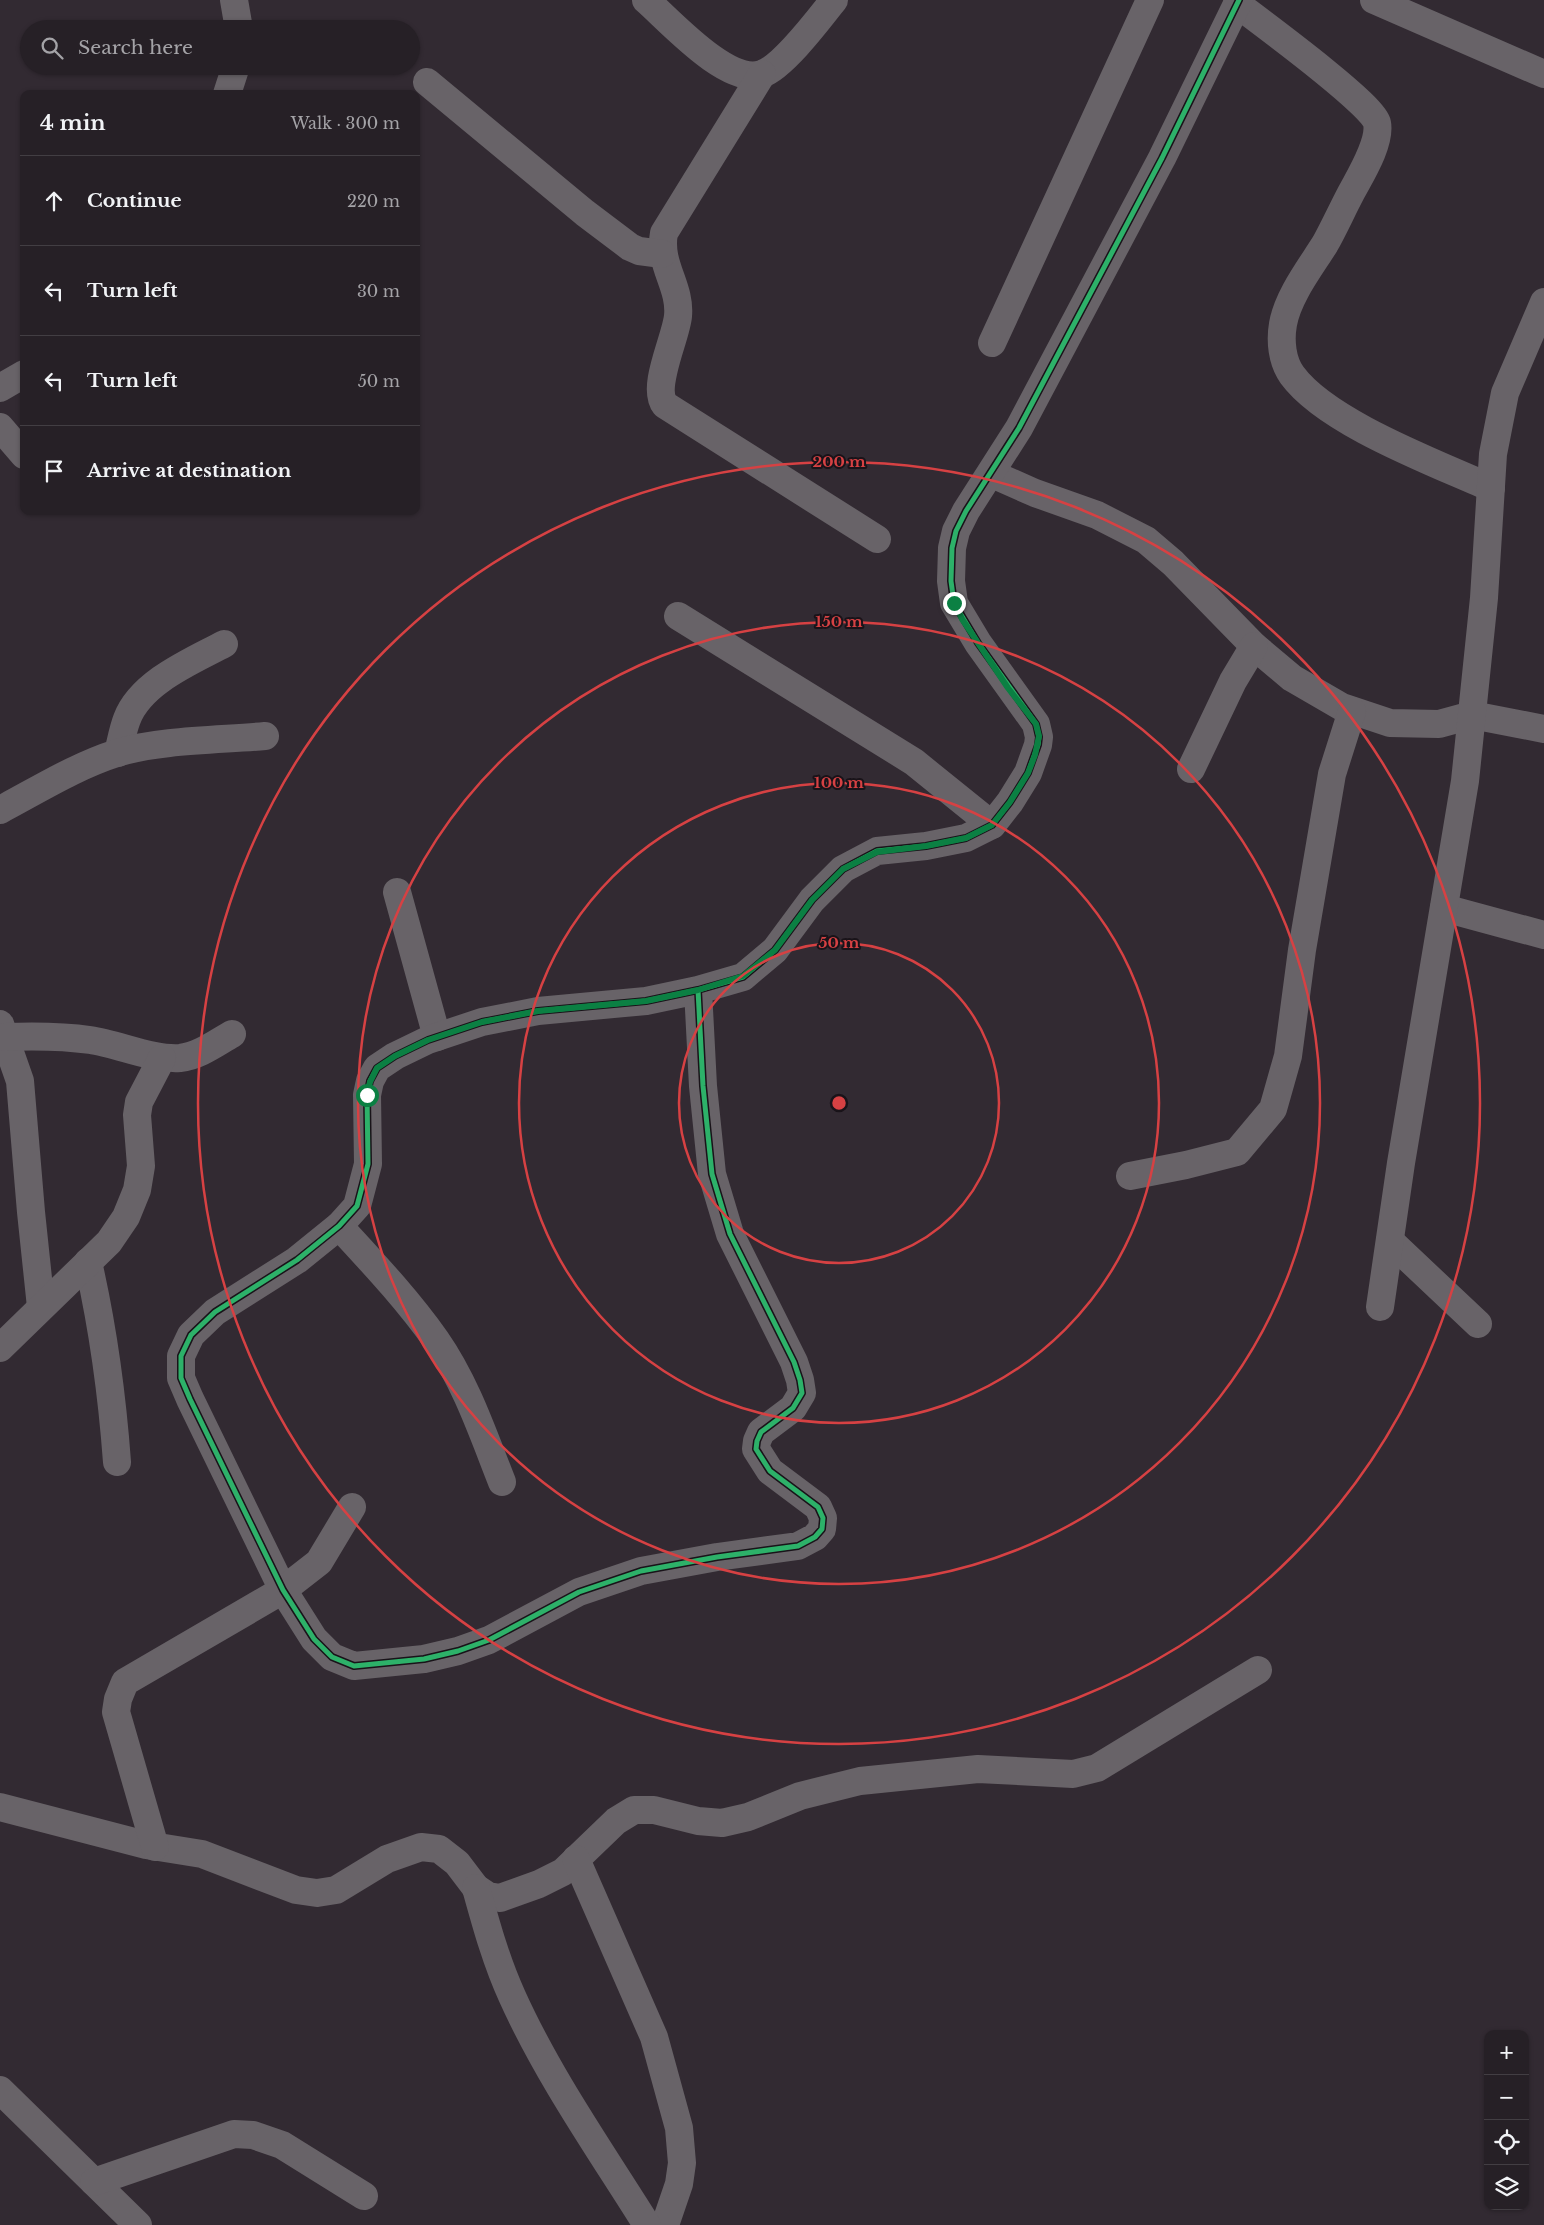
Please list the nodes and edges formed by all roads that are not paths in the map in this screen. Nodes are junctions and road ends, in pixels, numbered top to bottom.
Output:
1 (234, 0) edge
2 (646, 0) edge
3 (834, 0) edge
4 (1150, 0) edge
5 (1374, 0) edge
6 (1238, 2) edge
7 (237, 20) edge
8 (762, 74) junction
9 (1544, 74) edge
10 (233, 75) edge
11 (427, 82) dead end
12 (228, 90) edge
13 (662, 254) junction
14 (1544, 302) edge
15 (992, 343) dead end
16 (20, 376) edge
17 (0, 388) edge
18 (0, 427) edge
19 (20, 450) edge
20 (992, 474) junction
21 (1491, 488) junction
22 (877, 539) dead end
23 (678, 616) dead end
24 (224, 644) dead end
25 (1254, 646) junction
26 (1352, 711) junction
27 (1472, 715) junction
28 (1544, 729) edge
29 (265, 736) dead end
30 (118, 752) junction
31 (1191, 769) dead end
32 (0, 810) edge
33 (992, 825) junction
34 (397, 892) dead end
35 (1444, 908) junction
36 (1544, 935) edge
37 (698, 990) junction
38 (2, 1031) edge
39 (232, 1034) dead end
40 (437, 1037) junction
41 (162, 1058) junction
42 (1130, 1176) dead end
43 (339, 1226) junction
44 (1390, 1241) junction
45 (88, 1262) junction
46 (41, 1307) junction
47 (1380, 1307) dead end
48 (1478, 1324) dead end
49 (0, 1348) edge
50 (117, 1462) dead end
51 (502, 1482) dead end
52 (352, 1507) dead end
53 (283, 1590) junction
54 (1258, 1670) dead end
55 (0, 1807) edge
56 (155, 1847) junction
57 (576, 1859) junction
58 (476, 1888) junction
59 (0, 2090) edge
60 (94, 2182) junction
61 (364, 2196) dead end
62 (138, 2225) edge
63 (646, 2225) edge
64 (665, 2225) edge

1 - 7 street
2 - 8 street
3 - 8 street
4 - 15 street
5 - 9 street
6 - 20 street
6 - 21 street
8 - 13 street
10 - 12 street
11 - 13 street
13 - 22 street
14 - 21 street
16 - 17 street
18 - 19 street
20 - 25 street
20 - 33 street
21 - 27 street
23 - 33 street
24 - 30 street
25 - 26 street
25 - 31 street
26 - 27 street
26 - 42 street
27 - 28 street
27 - 35 street
29 - 30 street
30 - 32 street
33 - 37 street
34 - 40 street
35 - 36 street
35 - 44 street
37 - 40 street
37 - 53 street
38 - 41 street
38 - 46 street
39 - 41 street
40 - 43 street
41 - 45 street
43 - 51 street
43 - 53 street
44 - 47 street
44 - 48 street
45 - 46 street
45 - 50 street
46 - 49 street
52 - 53 street
53 - 56 street
54 - 57 street
55 - 56 street
56 - 58 street
57 - 58 street
57 - 64 street
58 - 63 street
59 - 60 street
60 - 61 street
60 - 62 street

